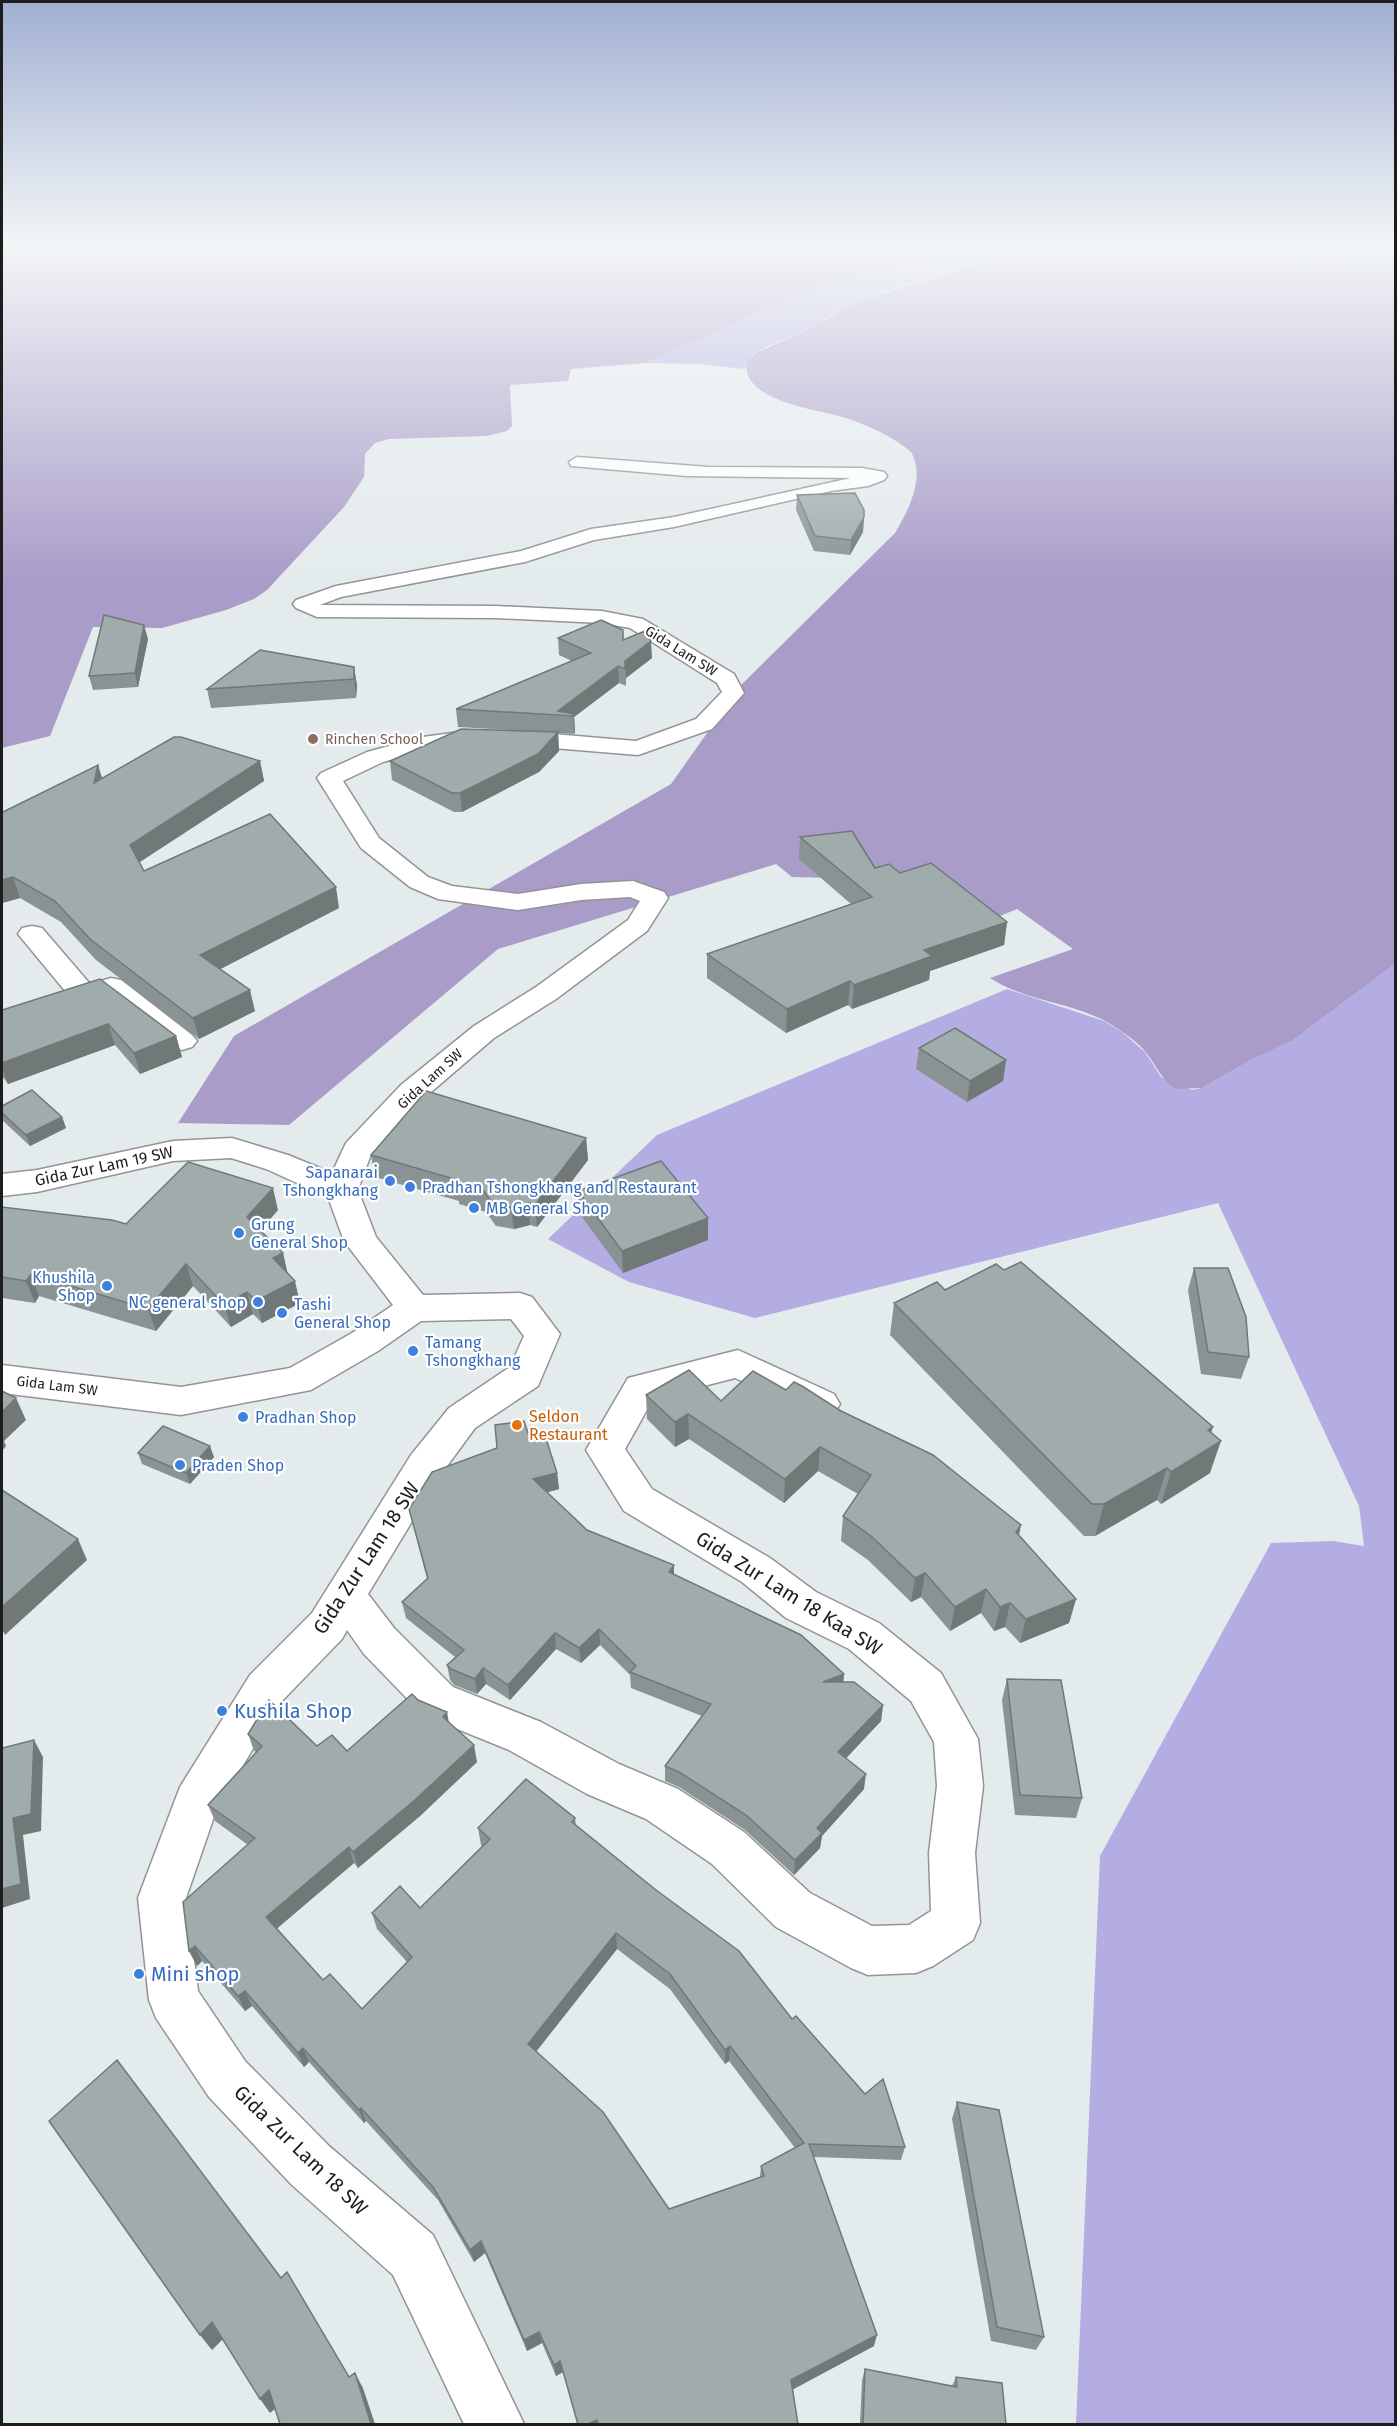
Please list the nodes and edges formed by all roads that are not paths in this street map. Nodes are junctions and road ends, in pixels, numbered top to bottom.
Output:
1 (578, 462) dead end
2 (32, 934) dead end
3 (84, 995) junction
4 (2, 1022) edge
5 (182, 1041) dead end
6 (2, 1185) edge
7 (342, 1190) junction
8 (414, 1308) junction
9 (2, 1379) edge
10 (822, 1404) edge
11 (345, 1595) junction
12 (494, 2424) edge

1 - 7 street, Gida Lam SW
2 - 3 street
3 - 4 street
3 - 5 street
6 - 7 street, Gida Zur Lam 19 SW
7 - 8 street
8 - 9 street, Gida Lam SW
8 - 11 street, Gida Zur Lam 18 SW
10 - 11 street, Gida Zur Lam 18 Kaa SW
11 - 12 street, Gida Zur Lam 18 SW

